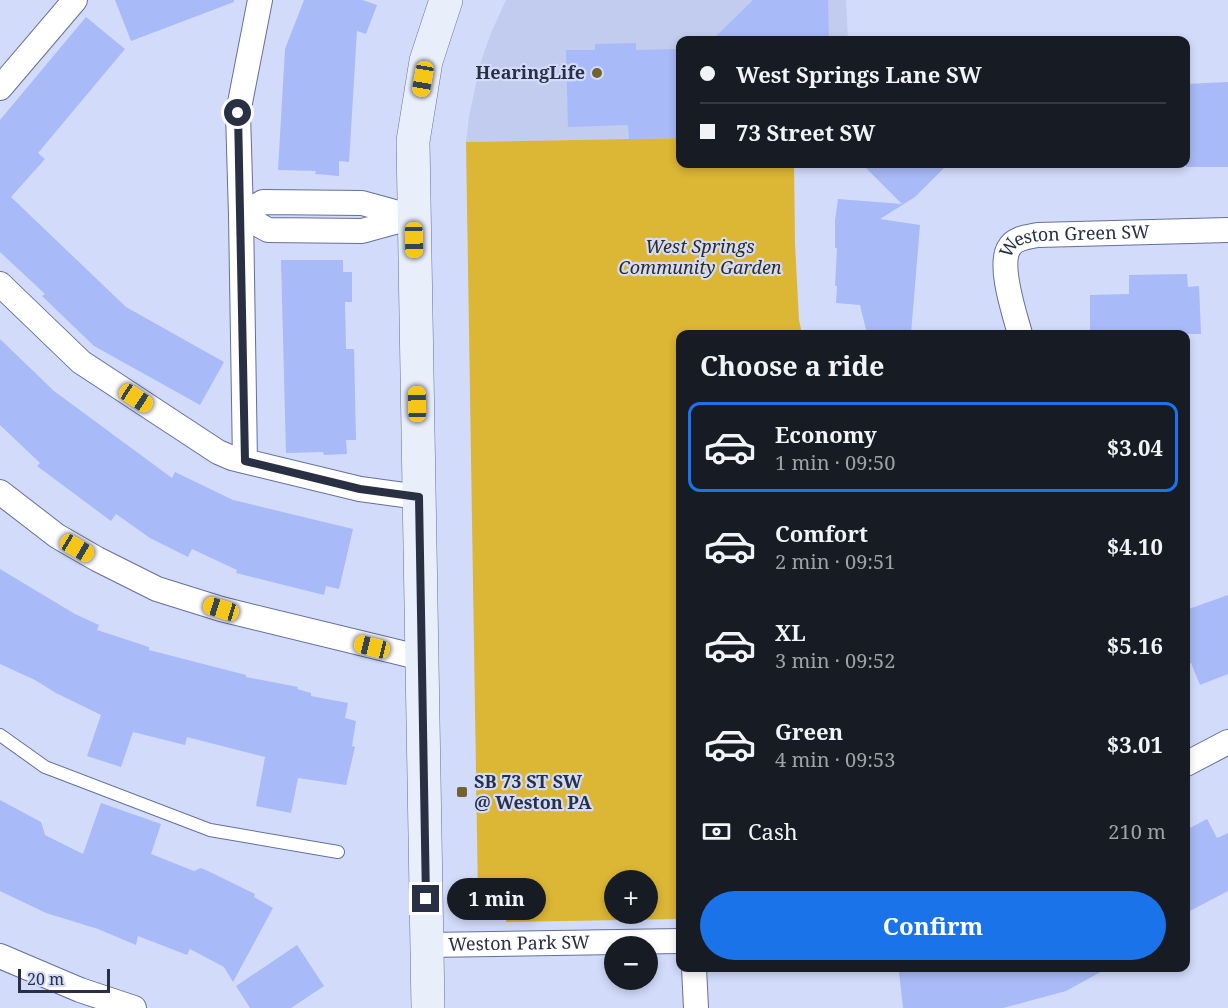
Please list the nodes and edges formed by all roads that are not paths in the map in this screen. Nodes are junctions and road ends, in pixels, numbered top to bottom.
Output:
1 (75, 0) edge
2 (260, 0) edge
3 (446, 0) edge
4 (0, 88) edge
5 (241, 215) junction
6 (413, 217) junction
7 (1228, 230) edge
8 (0, 284) edge
9 (1019, 330) edge
10 (245, 461) junction
11 (0, 492) edge
12 (419, 497) junction
13 (422, 658) junction
14 (0, 735) edge
15 (1228, 742) edge
16 (1190, 762) edge
17 (338, 852) dead end
18 (676, 941) edge
19 (427, 945) junction
20 (0, 956) edge
21 (694, 972) edge
22 (134, 1008) edge
23 (428, 1008) edge
24 (696, 1008) edge

1 - 4 street
2 - 5 street
3 - 6 street
5 - 6 street
5 - 10 street
6 - 12 street
7 - 9 street, Weston Green SW
8 - 10 street
10 - 12 street
11 - 13 street
12 - 13 street
13 - 19 street
14 - 17 lane
15 - 16 street
18 - 19 street, Weston Park SW
19 - 23 street
20 - 22 street
21 - 24 street

